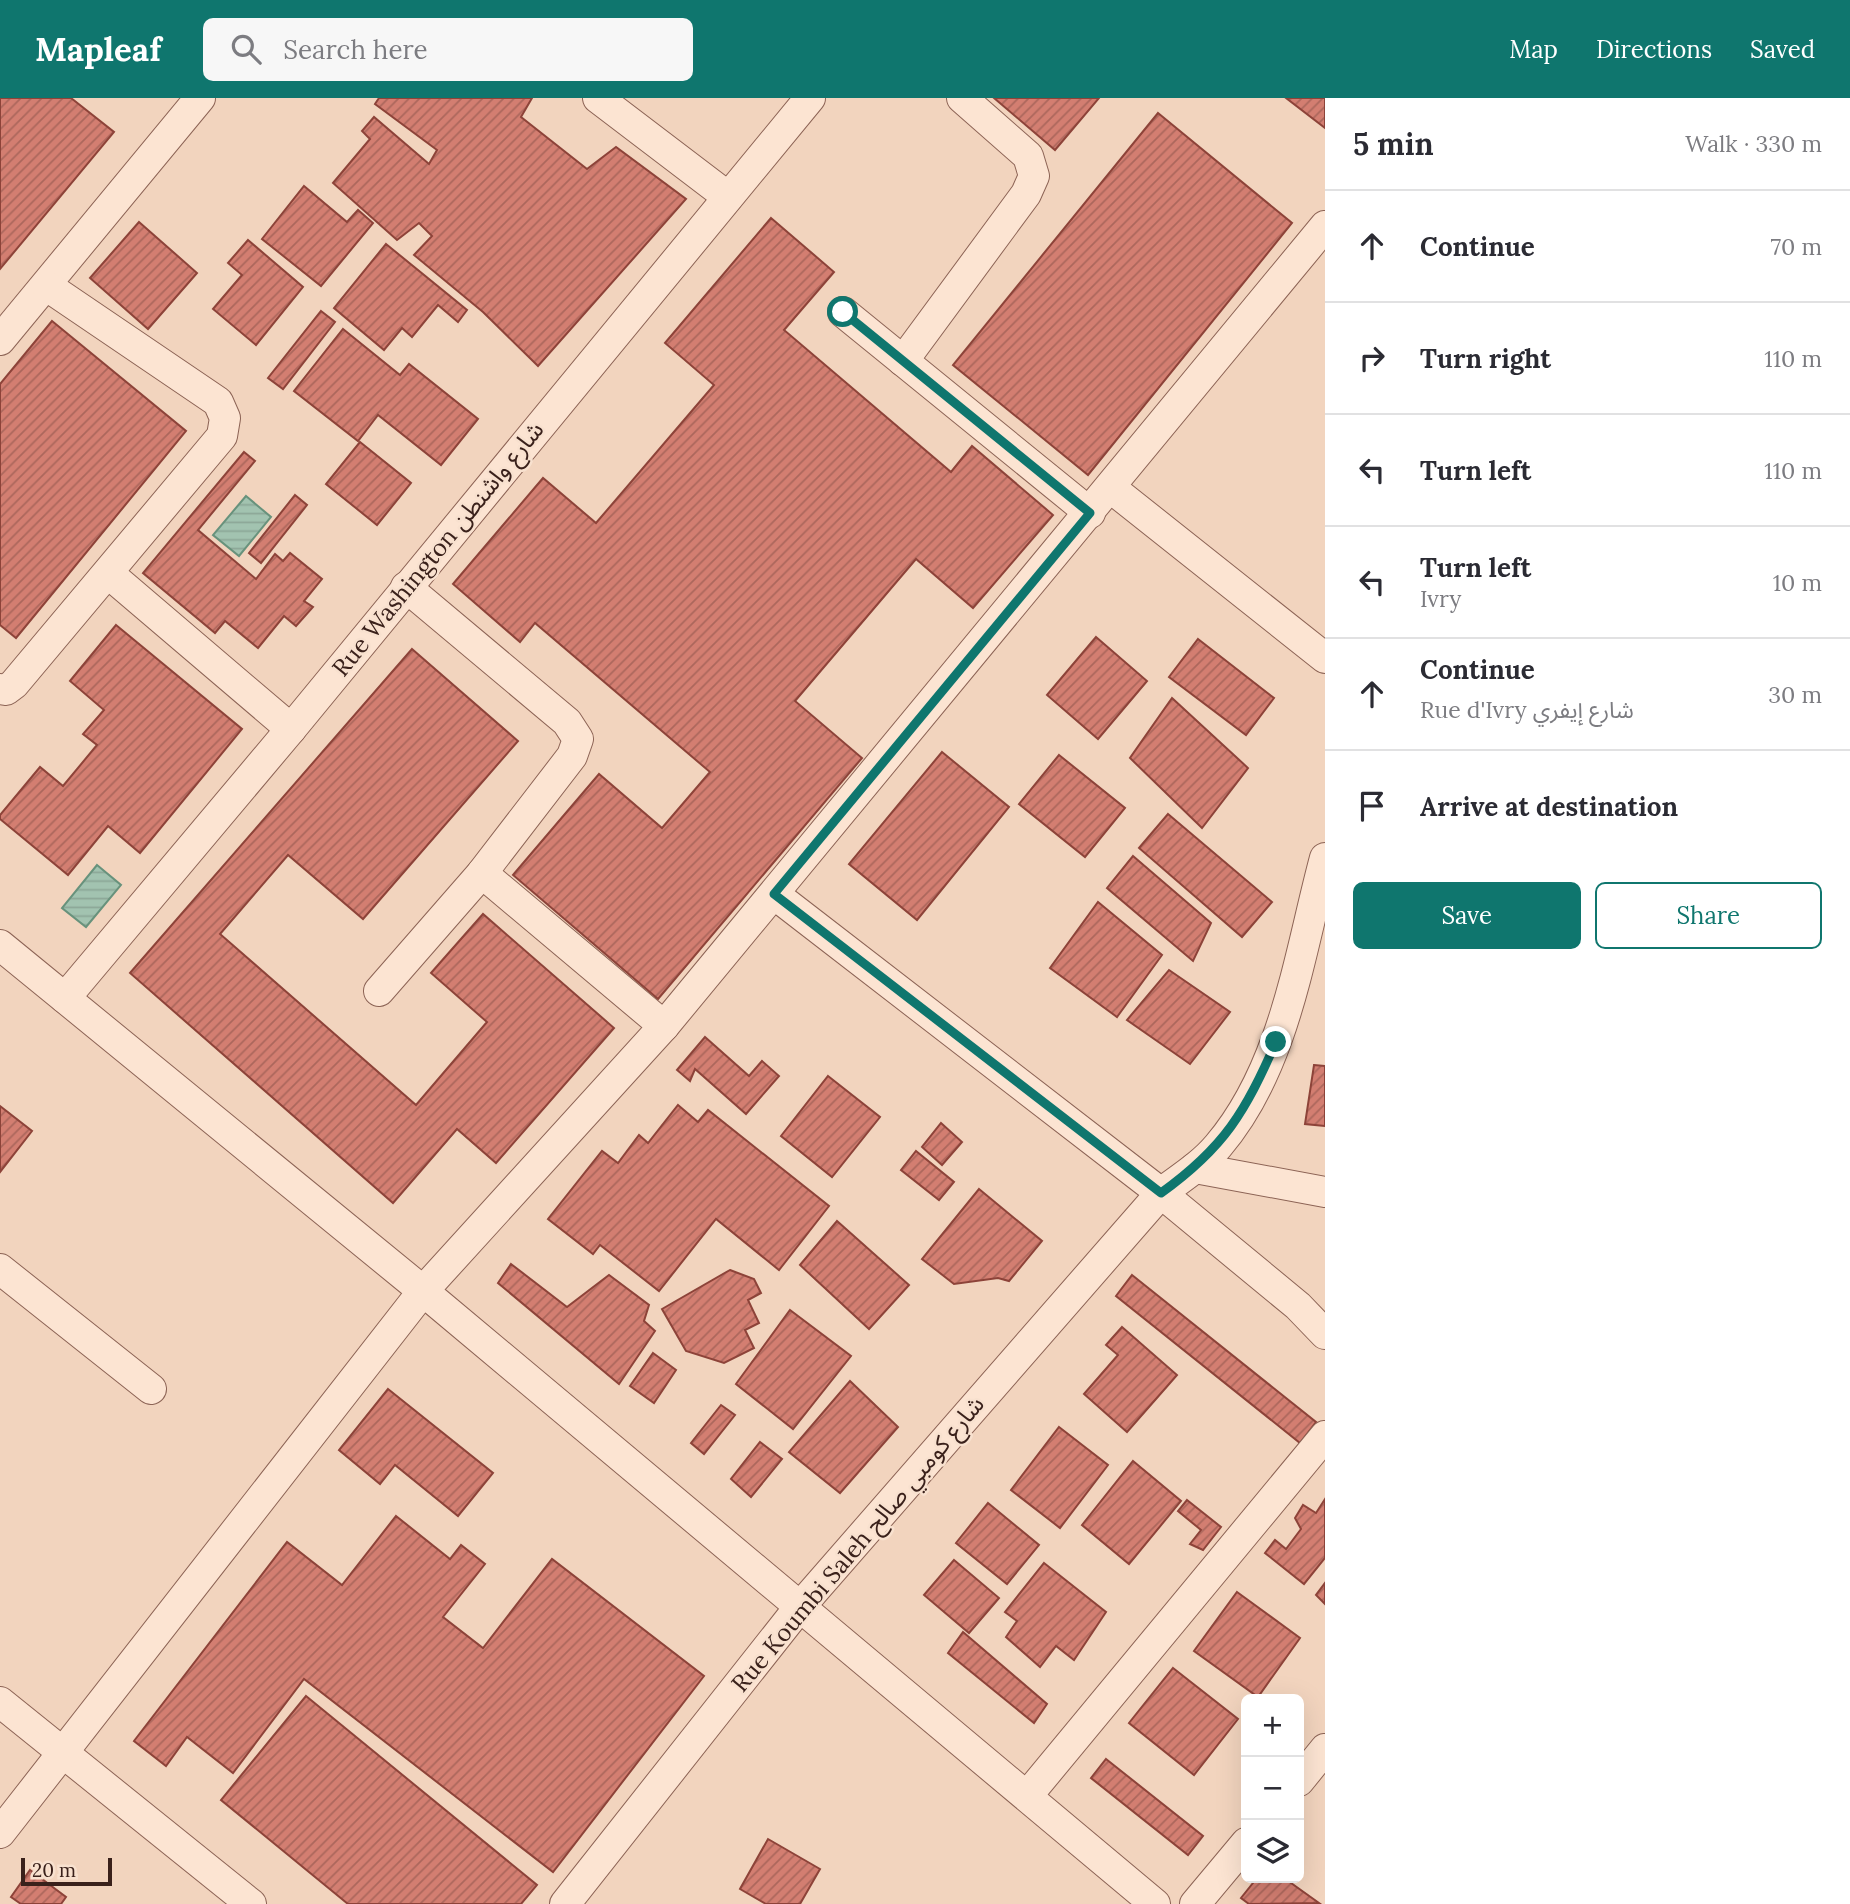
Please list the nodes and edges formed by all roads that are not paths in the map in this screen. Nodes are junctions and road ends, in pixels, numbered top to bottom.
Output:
1 (200, 98) edge
2 (598, 98) edge
3 (810, 98) edge
4 (962, 98) edge
5 (728, 197) junction
6 (1325, 226) edge
7 (47, 286) junction
8 (843, 312) dead end
9 (0, 340) edge
10 (903, 361) junction
11 (1111, 488) junction
12 (1090, 513) junction
13 (108, 573) junction
14 (406, 587) junction
15 (1325, 657) edge
16 (0, 689) edge
17 (291, 729) junction
18 (1325, 858) edge
19 (482, 873) junction
20 (774, 894) junction
21 (0, 945) edge
22 (379, 991) dead end
23 (65, 998) junction
24 (664, 1026) junction
25 (1195, 1168) junction
26 (1325, 1192) edge
27 (1161, 1193) junction
28 (0, 1269) edge
29 (423, 1291) junction
30 (1325, 1334) edge
31 (151, 1389) dead end
32 (1325, 1436) edge
33 (798, 1609) junction
34 (0, 1702) edge
35 (1325, 1749) edge
36 (64, 1753) junction
37 (1304, 1775) edge
38 (1027, 1796) junction
39 (0, 1833) edge
40 (1241, 1849) edge
41 (251, 1904) edge
42 (565, 1904) edge
43 (1154, 1904) edge
44 (1195, 1904) edge

1 - 7 street
2 - 5 street
3 - 5 street, Rue Washington شارع واشنطن
4 - 10 street
5 - 14 street, Rue Washington شارع واشنطن
6 - 11 street
7 - 9 street
7 - 13 street
8 - 10 street
10 - 12 street
11 - 12 street
11 - 15 street
12 - 20 street
13 - 16 street
13 - 17 street
14 - 17 street, Rue Washington شارع واشنطن
14 - 19 street
17 - 23 street, Rue Washington شارع واشنطن
18 - 25 street, Rue Koumbi Saleh شارع كومبي صالح
19 - 22 street
19 - 24 street
20 - 24 street
20 - 27 street
21 - 23 street
23 - 29 street
24 - 29 street
25 - 26 street
25 - 27 street, Rue Koumbi Saleh شارع كومبي صالح
27 - 30 street
27 - 33 street, Rue Koumbi Saleh شارع كومبي صالح
28 - 31 street
29 - 33 street
29 - 36 street
32 - 38 street
33 - 38 street
33 - 42 street, Rue Koumbi Saleh شارع كومبي صالح
34 - 36 street
35 - 37 street
36 - 39 street
36 - 41 street
38 - 43 street
40 - 44 street

